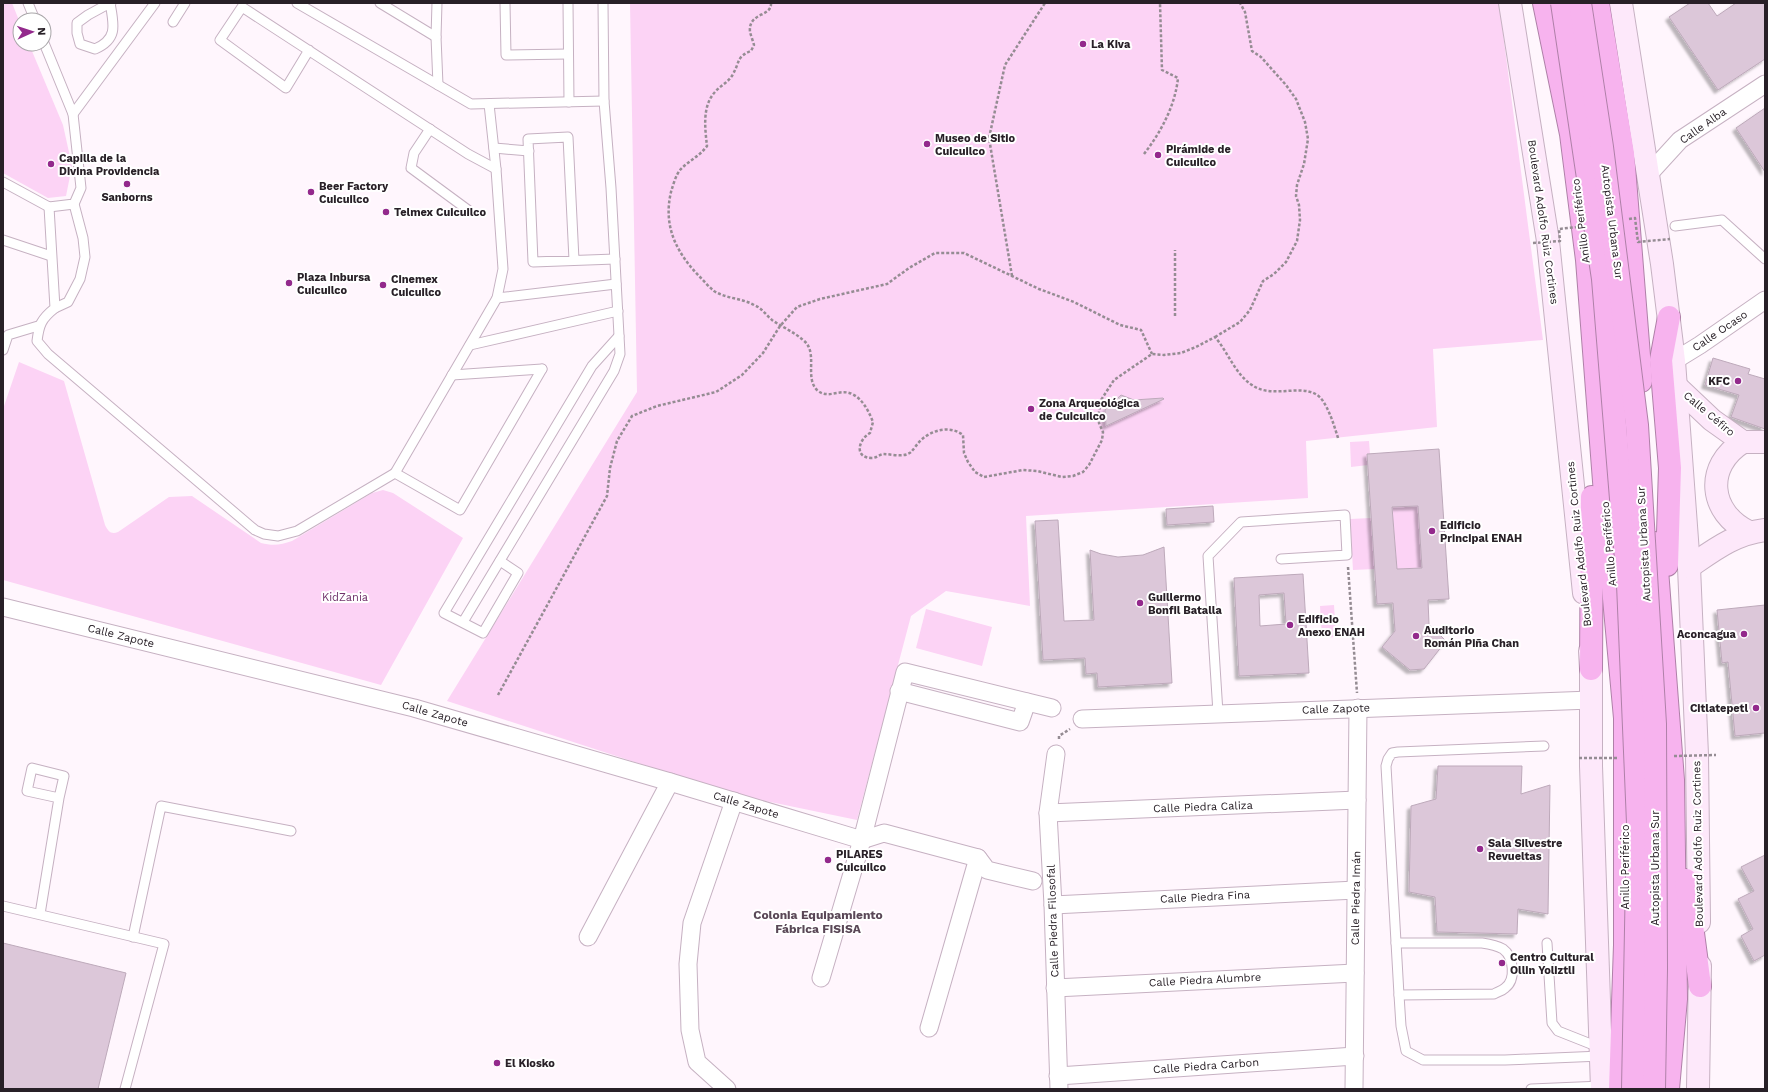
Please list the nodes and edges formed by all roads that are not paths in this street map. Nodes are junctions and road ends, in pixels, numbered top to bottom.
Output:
1 (110, 3) edge
2 (155, 3) edge
3 (185, 3) edge
4 (298, 3) edge
5 (380, 3) edge
6 (437, 3) edge
7 (505, 3) edge
8 (568, 3) edge
9 (603, 3) edge
10 (1510, 3) edge
11 (1536, 3) edge
12 (1544, 3) edge
13 (1562, 3) edge
14 (1580, 3) edge
15 (1598, 3) edge
16 (1621, 3) edge
17 (173, 22) dead end
18 (436, 37) junction
19 (309, 50) junction
20 (48, 52) edge
21 (568, 54) junction
22 (1765, 84) edge
23 (438, 85) junction
24 (569, 102) junction
25 (604, 102) junction
26 (489, 104) junction
27 (73, 114) junction
28 (430, 129) junction
29 (1571, 134) junction
30 (494, 148) junction
31 (529, 151) junction
32 (496, 169) junction
33 (1648, 175) junction
34 (3, 182) edge
35 (74, 204) junction
36 (49, 207) junction
37 (468, 210) dead end
38 (1675, 226) dead end
39 (3, 240) edge
40 (51, 256) junction
41 (615, 259) junction
42 (1765, 259) edge
43 (574, 260) junction
44 (616, 284) junction
45 (497, 298) junction
46 (1765, 300) edge
47 (55, 308) junction
48 (618, 311) junction
49 (1669, 317) junction
50 (38, 326) junction
51 (619, 336) junction
52 (1592, 336) junction
53 (470, 345) junction
54 (3, 350) edge
55 (1674, 361) junction
56 (452, 375) junction
57 (1676, 386) junction
58 (1743, 442) junction
59 (1765, 442) edge
60 (395, 473) junction
61 (1757, 531) edge
62 (1281, 559) dead end
63 (500, 561) junction
64 (1689, 567) junction
65 (3, 607) edge
66 (463, 622) junction
67 (1592, 669) junction
68 (1665, 674) junction
69 (1591, 700) junction
70 (1052, 708) dead end
71 (1358, 708) junction
72 (1218, 713) junction
73 (1082, 719) dead end
74 (1544, 746) dead end
75 (1056, 754) dead end
76 (1674, 780) junction
77 (670, 782) junction
78 (59, 798) dead end
79 (1357, 800) junction
80 (734, 801) junction
81 (1048, 813) junction
82 (291, 831) dead end
83 (862, 840) junction
84 (978, 858) junction
85 (1033, 881) dead end
86 (1356, 890) junction
87 (1053, 905) junction
88 (3, 906) edge
89 (40, 914) junction
90 (133, 937) junction
91 (588, 937) dead end
92 (1396, 943) junction
93 (1547, 943) dead end
94 (1355, 973) junction
95 (820, 978) dead end
96 (1700, 986) junction
97 (1055, 988) junction
98 (1398, 995) junction
99 (930, 1028) dead end
100 (1601, 1052) junction
101 (1355, 1056) junction
102 (1059, 1083) edge
103 (1608, 1088) edge
104 (125, 1089) edge
105 (727, 1089) edge
106 (1354, 1089) edge
107 (1531, 1089) edge
108 (1633, 1089) edge
109 (1654, 1089) edge
110 (1668, 1089) edge
111 (1698, 1089) edge

1 - 1 lane
2 - 27 lane
3 - 17 lane
4 - 23 lane
5 - 18 lane
6 - 18 lane
7 - 21 lane
8 - 21 lane
9 - 25 lane
10 - 67 main road, Boulevard Adolfo Ruiz Cortines
11 - 29 highway
12 - 29 highway, Anillo Periférico
13 - 108 highway, Autopista Urbana Sur, bridge
14 - 109 highway, Autopista Urbana Sur, bridge
15 - 68 highway
16 - 33 main road, Boulevard Adolfo Ruiz Cortines
18 - 23 lane
19 - 19 lane
19 - 28 lane
20 - 27 lane
21 - 24 lane
22 - 33 street, Calle Alba
23 - 26 lane
24 - 25 lane
24 - 26 lane
25 - 41 lane
26 - 30 lane
27 - 35 lane
28 - 32 lane
28 - 37 lane
29 - 52 highway, Anillo Periférico
30 - 31 lane
30 - 32 lane
31 - 43 lane
31 - 43 lane
32 - 45 lane
33 - 49 main road, Boulevard Adolfo Ruiz Cortines
34 - 36 lane
35 - 36 lane
35 - 47 lane
36 - 40 lane
38 - 42 lane
39 - 40 lane
40 - 47 lane
41 - 43 lane
41 - 44 lane
44 - 45 lane
44 - 48 lane
45 - 53 lane
46 - 55 street, Calle Ocaso
47 - 50 lane
48 - 51 lane
48 - 53 lane
49 - 55 main road, Boulevard Adolfo Ruiz Cortines
49 - 68 highway
50 - 54 lane
50 - 60 lane
51 - 63 lane
51 - 66 lane
52 - 67 highway
52 - 103 highway, Anillo Periférico
53 - 56 lane
55 - 57 main road, Boulevard Adolfo Ruiz Cortines
56 - 60 lane
56 - 60 lane
57 - 58 main road, Calle Céfiro
57 - 64 main road, Boulevard Adolfo Ruiz Cortines
58 - 59 main road, Calle Céfiro
58 - 61 main road
61 - 64 main road
62 - 72 lane
63 - 66 lane
63 - 66 lane
64 - 96 main road, Boulevard Adolfo Ruiz Cortines
65 - 77 street, Calle Zapote
67 - 69 main road, Boulevard Adolfo Ruiz Cortines
68 - 76 highway
69 - 71 street, Calle Zapote
69 - 100 main road, Boulevard Adolfo Ruiz Cortines
70 - 83 street
71 - 72 street, Calle Zapote
71 - 79 street, Calle Piedra Imán
72 - 73 street, Calle Zapote
74 - 92 lane
75 - 81 street, Calle Piedra Filosofal
76 - 96 highway
76 - 110 highway
77 - 80 street, Calle Zapote
77 - 91 street
78 - 89 lane
79 - 81 street, Calle Piedra Caliza
79 - 86 street, Calle Piedra Imán
80 - 83 street, Calle Zapote
80 - 105 street
81 - 87 street, Calle Piedra Filosofal
82 - 90 lane
83 - 84 street
83 - 95 street
84 - 85 street
84 - 99 street
86 - 87 street, Calle Piedra Fina
86 - 94 street, Calle Piedra Imán
87 - 97 street, Calle Piedra Filosofal
88 - 89 lane
89 - 90 lane
90 - 104 lane
92 - 98 lane
92 - 98 lane
93 - 100 lane
94 - 97 street, Calle Piedra Alumbre
94 - 101 street, Calle Piedra Imán
96 - 111 main road, Boulevard Adolfo Ruiz Cortines
97 - 102 street, Calle Piedra Filosofal
98 - 100 lane
100 - 103 main road, Boulevard Adolfo Ruiz Cortines
101 - 102 street, Calle Piedra Carbon
101 - 106 street, Calle Piedra Imán
103 - 107 lane

